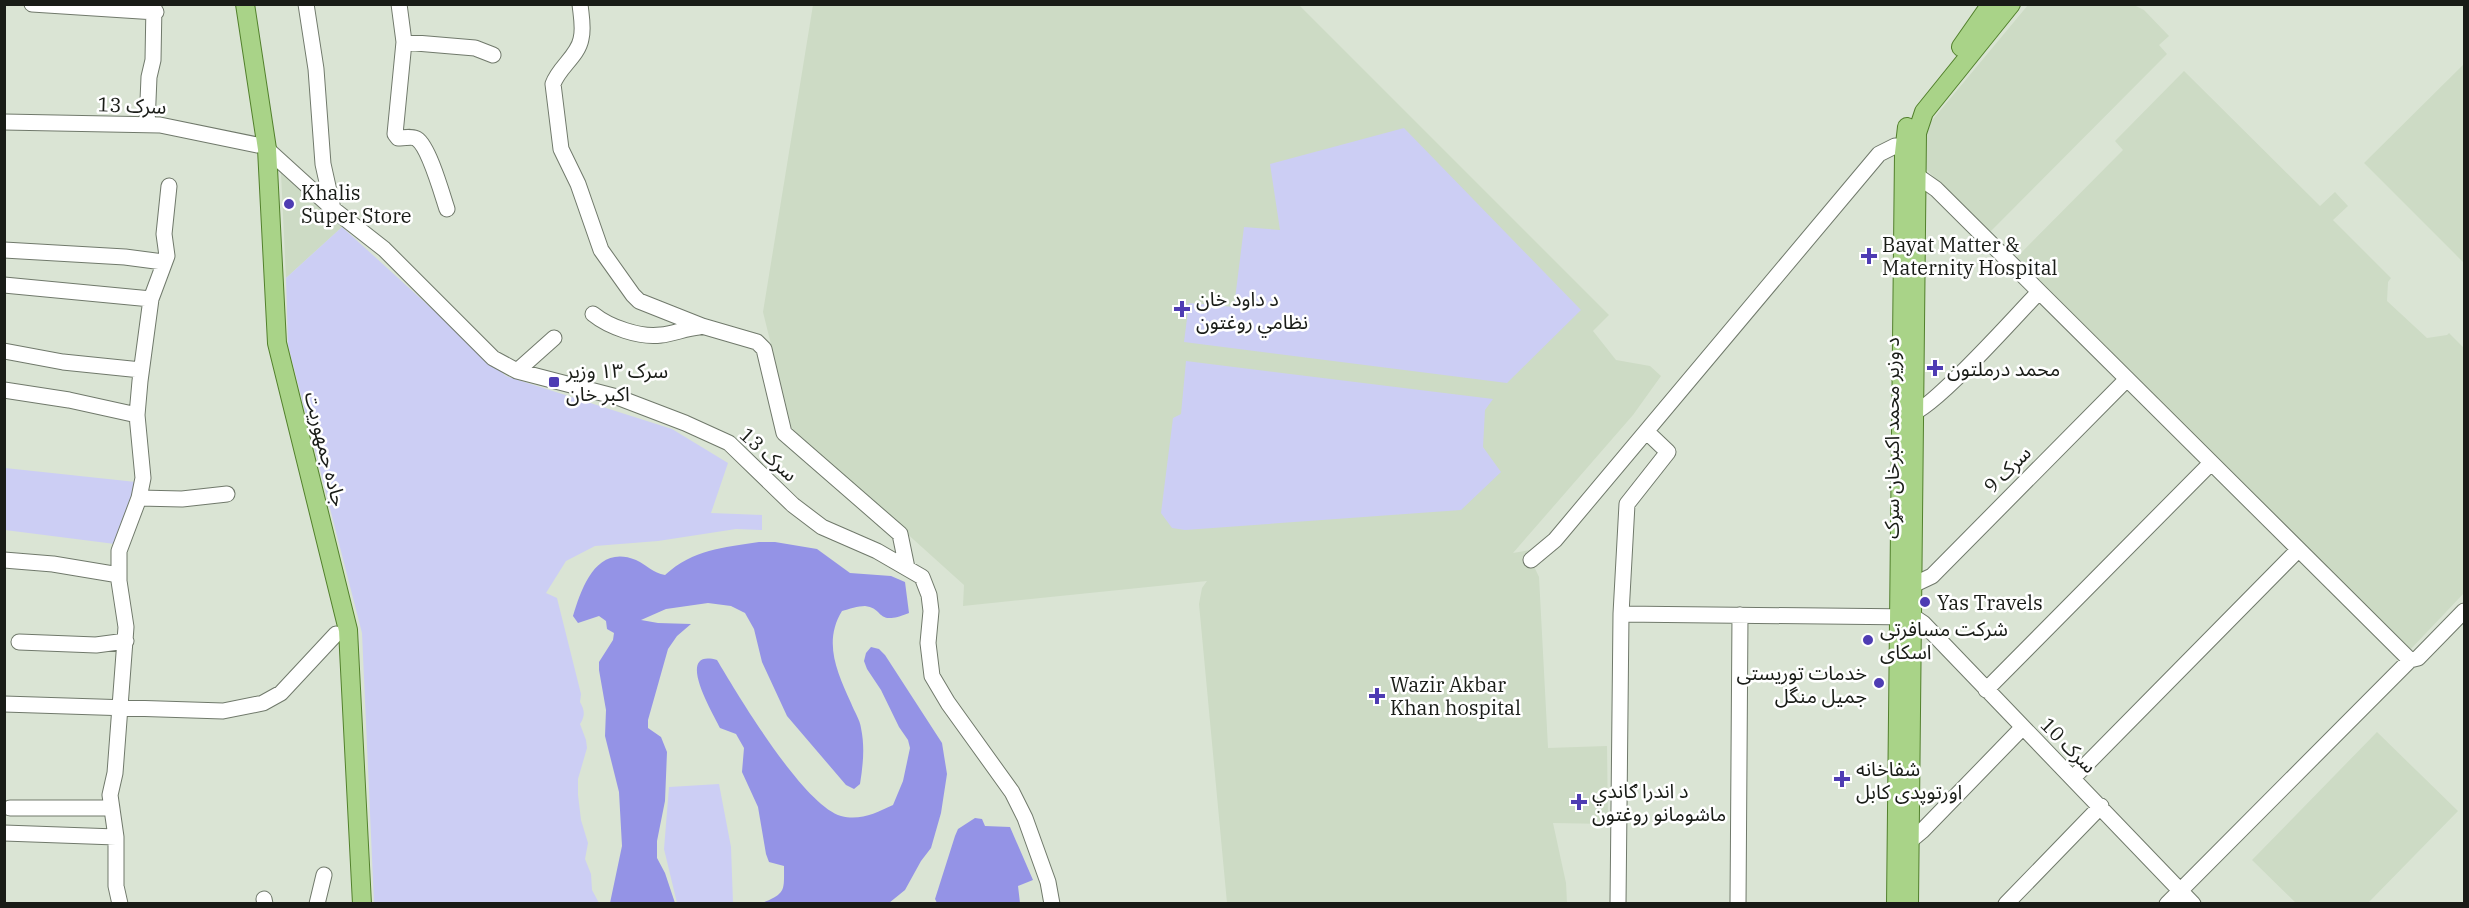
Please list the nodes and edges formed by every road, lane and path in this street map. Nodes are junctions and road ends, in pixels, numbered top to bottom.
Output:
1 (32, 4) edge
2 (236, 4) edge
3 (245, 4) edge
4 (306, 4) edge
5 (399, 4) edge
6 (580, 4) edge
7 (1991, 4) edge
8 (2011, 4) edge
9 (155, 8) edge
10 (404, 42) junction
11 (493, 55) dead end
12 (4, 122) edge
13 (147, 124) junction
14 (1911, 146) junction
15 (262, 147) junction
16 (1916, 176) junction
17 (169, 186) dead end
18 (333, 209) junction
19 (447, 209) dead end
20 (4, 250) edge
21 (163, 262) junction
22 (4, 285) edge
23 (2039, 292) junction
24 (152, 299) junction
25 (593, 314) dead end
26 (702, 326) junction
27 (554, 338) dead end
28 (4, 351) edge
29 (141, 370) junction
30 (518, 371) junction
31 (2127, 379) junction
32 (4, 390) edge
33 (137, 415) junction
34 (1906, 416) junction
35 (1647, 432) junction
36 (2211, 463) junction
37 (227, 494) dead end
38 (139, 498) junction
39 (2298, 550) junction
40 (4, 560) edge
41 (1531, 560) dead end
42 (906, 568) junction
43 (118, 575) junction
44 (1906, 585) junction
45 (2464, 611) edge
46 (1621, 614) junction
47 (1740, 615) junction
48 (1906, 618) junction
49 (336, 634) junction
50 (126, 641) junction
51 (20, 642) dead end
52 (2410, 660) junction
53 (1986, 690) junction
54 (4, 704) edge
55 (120, 707) junction
56 (2022, 728) junction
57 (2073, 778) junction
58 (2101, 806) junction
59 (10, 808) dead end
60 (112, 808) junction
61 (4, 833) edge
62 (116, 837) junction
63 (1903, 841) junction
64 (324, 875) dead end
65 (2180, 890) junction
66 (120, 903) edge
67 (316, 903) edge
68 (349, 903) edge
69 (362, 903) edge
70 (1052, 903) edge
71 (1618, 903) edge
72 (1738, 903) edge
73 (1896, 903) edge
74 (1909, 903) edge
75 (2006, 903) edge
76 (2167, 903) edge
77 (2193, 903) edge

1 - 9 street
2 - 15 main road, جاده جمهوریت
3 - 15 main road, جاده جمهوریت
4 - 18 street
5 - 10 street
6 - 26 street
7 - 14 main road, د وزیر محمد اکبرخان سړک
8 - 14 main road, د وزیر محمد اکبرخان سړک
9 - 13 street
10 - 11 street
10 - 19 street
12 - 13 street, سرک 13
13 - 15 street, سرک 13
14 - 16 main road, د وزیر محمد اکبرخان سړک
14 - 34 main road, د وزیر محمد اکبرخان سړک
14 - 35 street
15 - 18 street, سرک 13
15 - 49 main road, جاده جمهوریت
15 - 69 main road, جاده جمهوریت
16 - 23 street
16 - 34 main road, د وزیر محمد اکبرخان سړک
17 - 21 street
18 - 30 street, سرک 13
20 - 21 street
21 - 24 street
22 - 24 street
23 - 31 street
23 - 34 street
24 - 29 street
25 - 26 street
26 - 42 street
27 - 30 street
28 - 29 street
29 - 33 street
30 - 42 street, سرک 13
31 - 36 street
31 - 44 street, سرک 9
32 - 33 street
33 - 38 street
34 - 44 main road, د وزیر محمد اکبرخان سړک
35 - 41 street
35 - 46 street
36 - 39 street
36 - 53 street
37 - 38 street
38 - 43 street
39 - 52 street
39 - 57 street
40 - 43 street
42 - 70 street, سرک 13
43 - 50 street
44 - 48 main road, د وزیر محمد اکبرخان سړک
45 - 52 street
46 - 47 street
46 - 71 street
47 - 48 street
47 - 72 street
48 - 53 street, سرک 10
48 - 63 main road, د وزیر محمد اکبرخان سړک
49 - 55 street
49 - 68 main road, جاده جمهوریت
50 - 51 street
50 - 55 street
52 - 65 street
53 - 56 street, سرک 10
54 - 55 street
55 - 60 street
56 - 57 street, سرک 10
56 - 63 street
57 - 58 street, سرک 10
58 - 65 street, سرک 10
58 - 75 street
59 - 60 street
60 - 62 street
61 - 62 street
62 - 66 street
63 - 73 main road
63 - 74 main road, د وزیر محمد اکبرخان سړک
64 - 67 street
65 - 76 street
65 - 77 street, سرک 10

